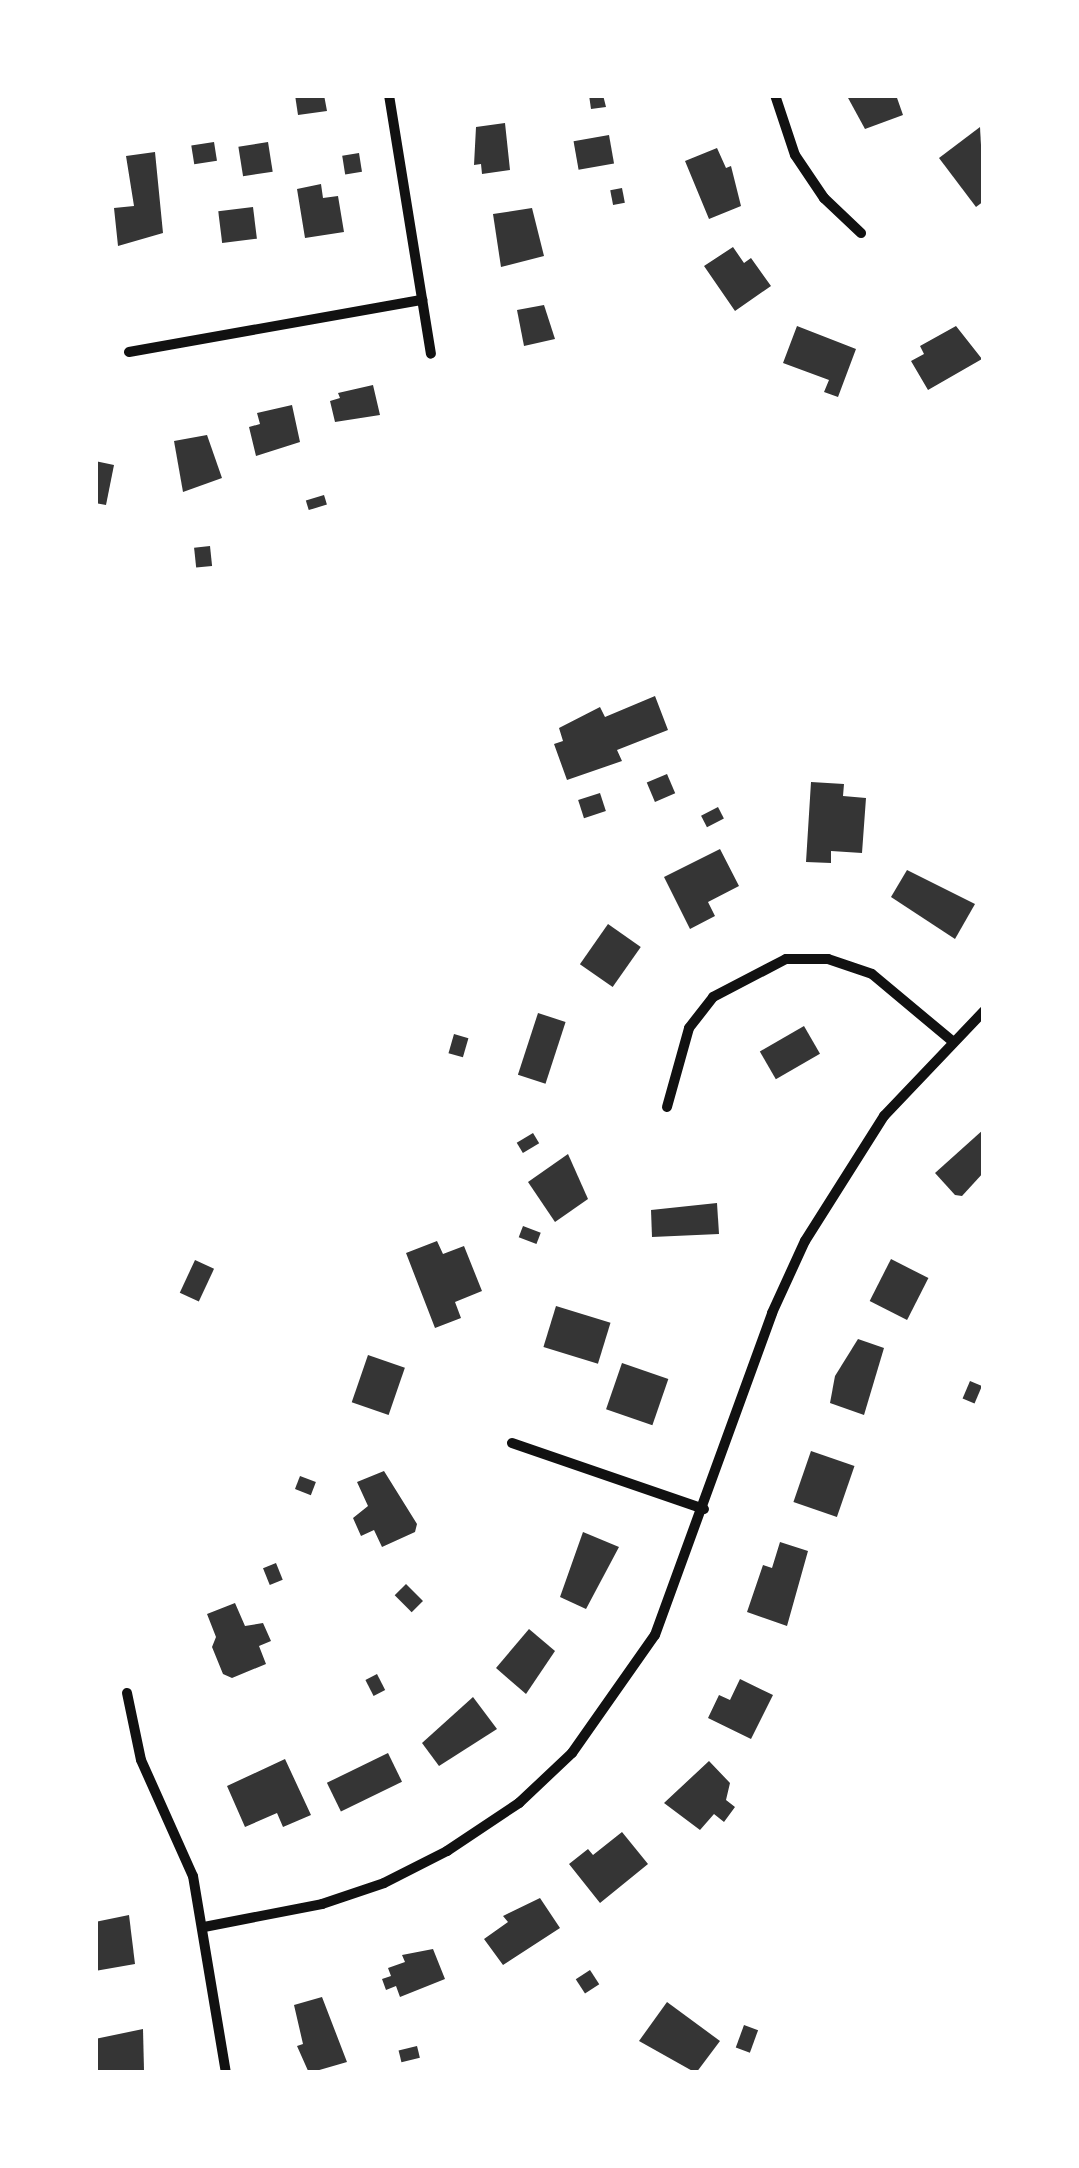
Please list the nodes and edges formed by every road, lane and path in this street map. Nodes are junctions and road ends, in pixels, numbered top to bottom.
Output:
1 (389, 95) edge
2 (775, 95) edge
3 (861, 233) dead end
4 (422, 300) junction
5 (129, 352) dead end
6 (432, 354) dead end
7 (984, 1011) edge
8 (952, 1041) junction
9 (667, 1107) dead end
10 (512, 1443) dead end
11 (704, 1509) junction
12 (127, 1694) dead end
13 (204, 1927) junction
14 (226, 2073) edge

1 - 4 street
2 - 3 street
4 - 5 street
4 - 6 street
7 - 8 street
8 - 9 street
8 - 11 street
10 - 11 street
11 - 13 street
12 - 13 street
13 - 14 street

